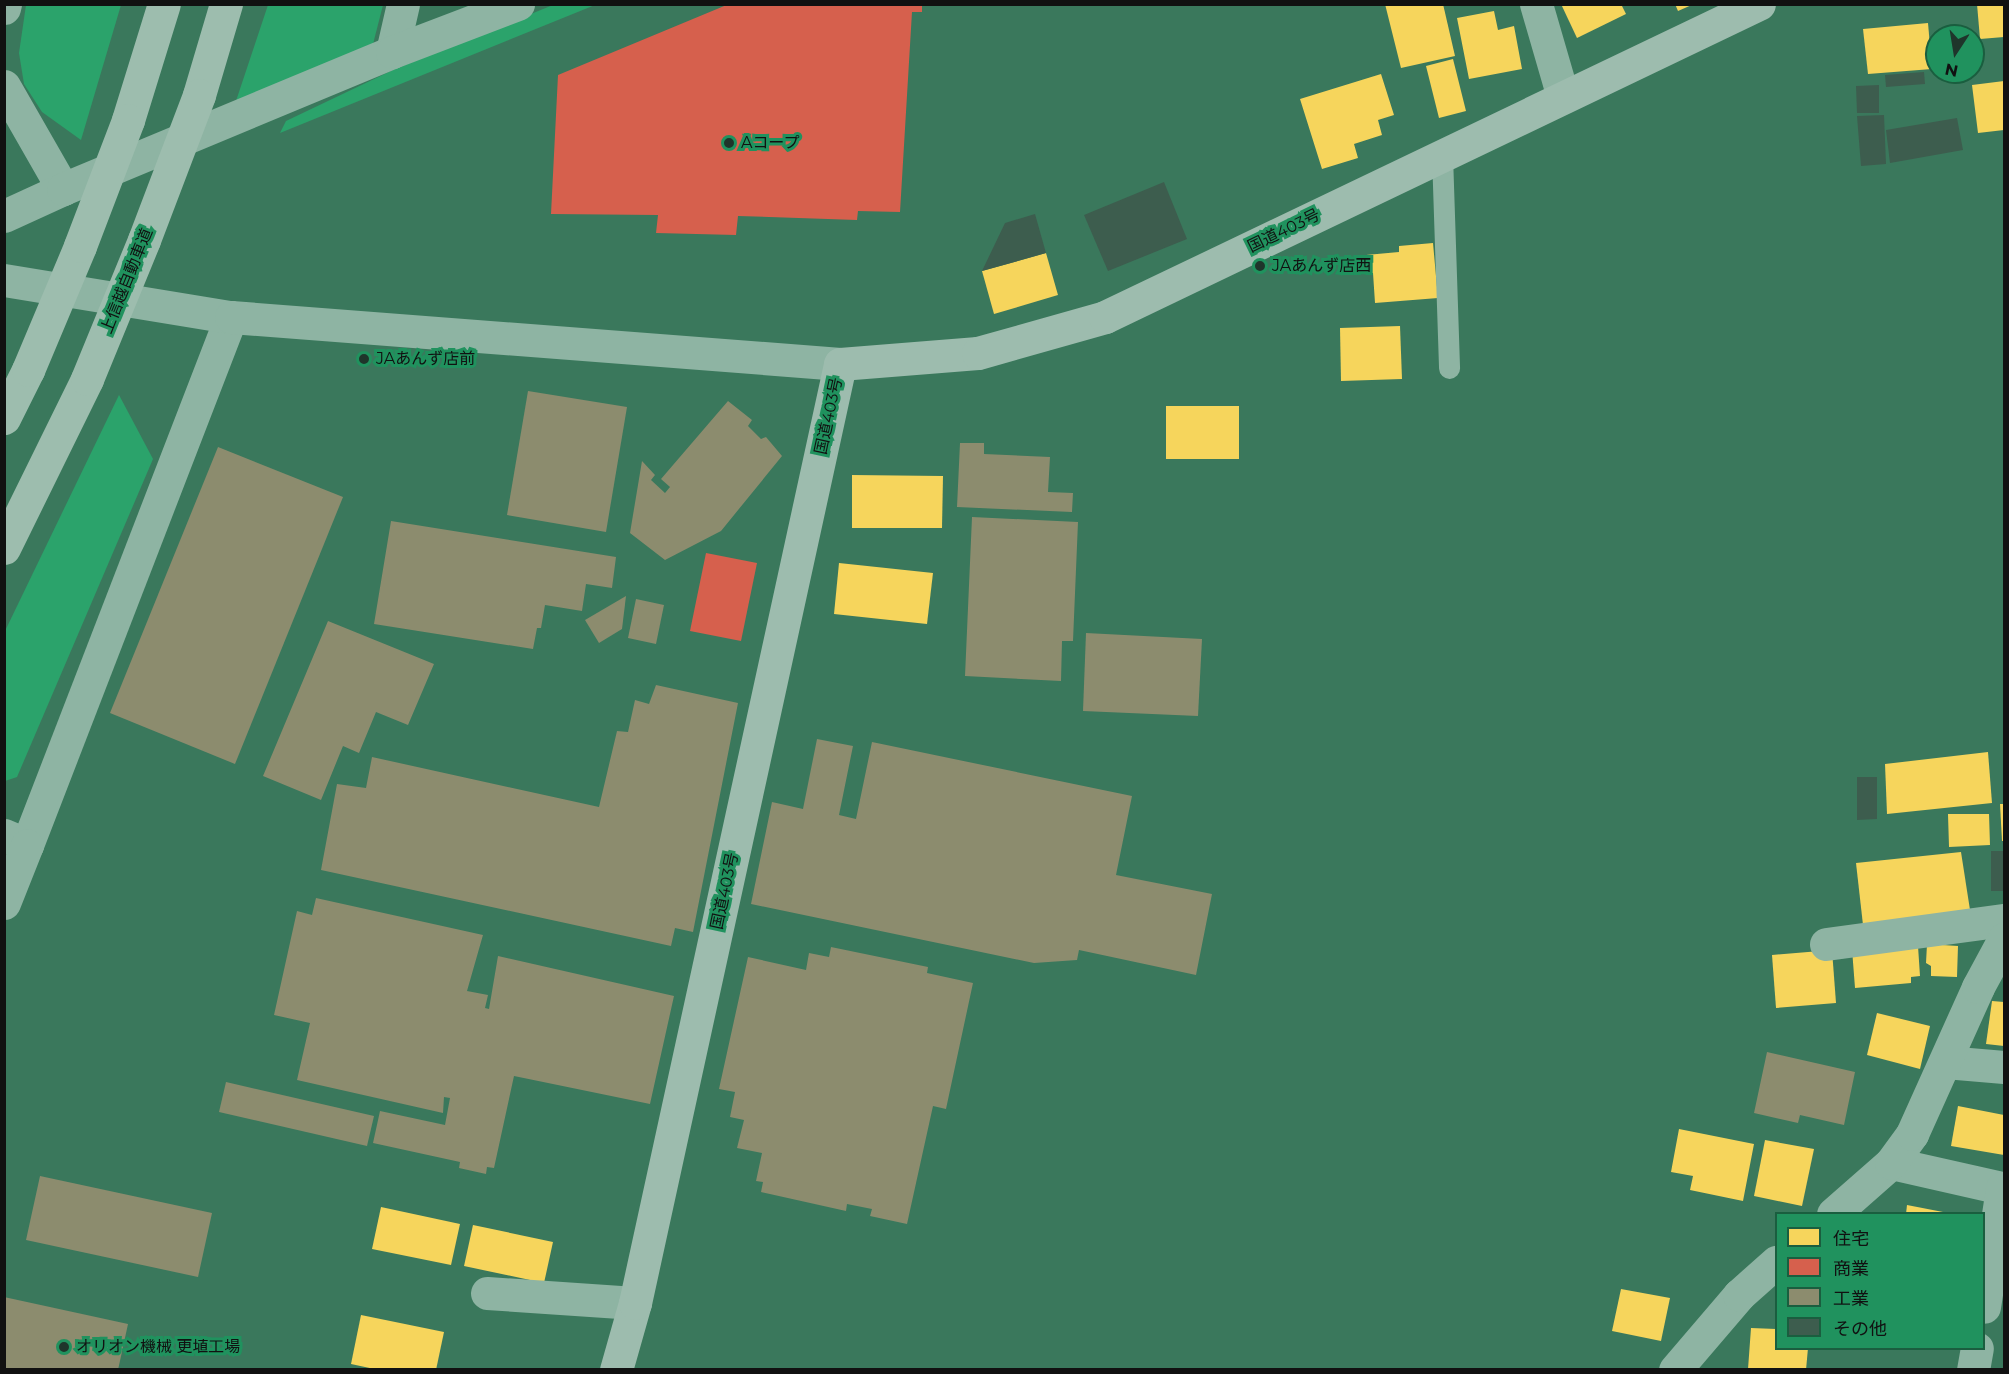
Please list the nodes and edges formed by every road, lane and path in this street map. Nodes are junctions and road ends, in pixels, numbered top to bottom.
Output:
1 (164, 4) edge
2 (226, 4) edge
3 (403, 4) edge
4 (518, 4) edge
5 (1536, 4) edge
6 (1759, 4) edge
7 (392, 52) junction
8 (4, 86) edge
9 (1563, 97) junction
10 (1442, 155) junction
11 (63, 189) junction
12 (4, 216) edge
13 (4, 280) edge
14 (231, 317) junction
15 (840, 364) junction
16 (1449, 368) dead end
17 (4, 418) edge
18 (4, 548) edge
19 (16, 840) edge
20 (4, 903) edge
21 (2004, 920) edge
22 (2004, 939) edge
23 (1826, 944) dead end
24 (1945, 1062) junction
25 (2004, 1067) edge
26 (1891, 1163) junction
27 (1835, 1212) edge
28 (1775, 1263) edge
29 (487, 1293) dead end
30 (1985, 1294) edge
31 (634, 1303) junction
32 (1977, 1350) edge
33 (616, 1370) edge
34 (1675, 1370) edge
35 (1973, 1370) edge

1 - 17 highway, bridge
2 - 18 highway, 上信越自動車道, bridge
3 - 7 street
4 - 7 street
5 - 9 street
6 - 9 highway, 国道403号
7 - 11 street
8 - 11 street
9 - 10 highway, 国道403号
10 - 15 highway, 国道403号
10 - 16 lane
11 - 12 street
13 - 14 street
14 - 15 street
14 - 19 street
15 - 31 highway, 国道403号
19 - 20 street
21 - 23 street
22 - 24 street
24 - 25 street
24 - 26 street
26 - 27 street
26 - 30 street
28 - 34 street
29 - 31 street
31 - 33 highway, 国道403号
32 - 35 street

